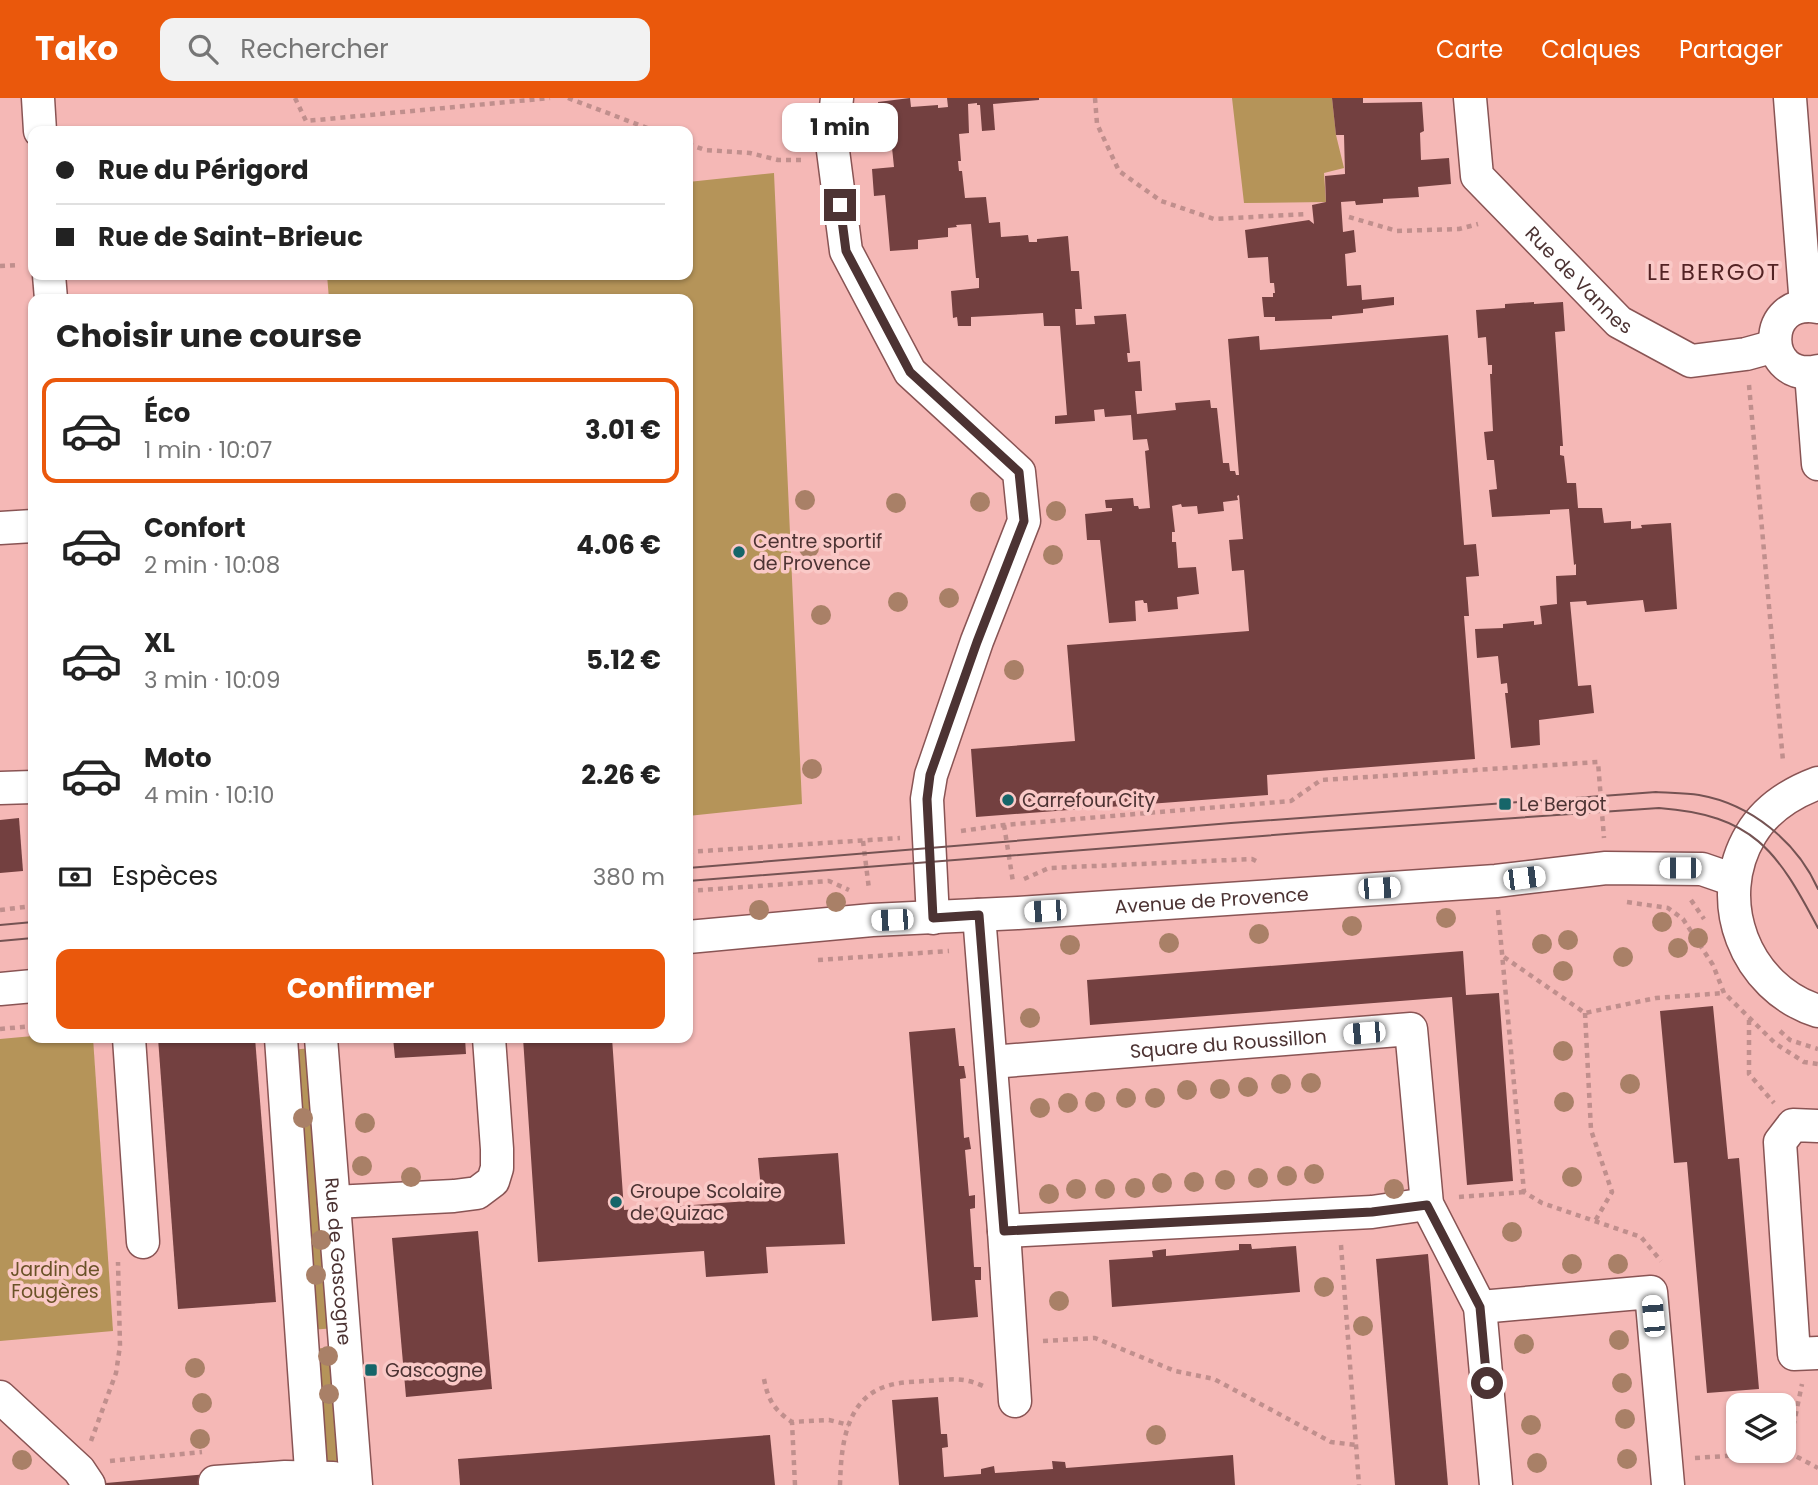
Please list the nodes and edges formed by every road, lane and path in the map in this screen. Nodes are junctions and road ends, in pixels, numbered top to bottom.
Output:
1 (38, 98) edge
2 (295, 98) edge
3 (550, 98) edge
4 (568, 98) edge
5 (837, 98) edge
6 (1095, 98) edge
7 (1470, 98) edge
8 (1790, 98) edge
9 (40, 126) edge
10 (642, 126) edge
11 (693, 146) edge
12 (834, 159) junction
13 (1307, 214) dead end
14 (1514, 214) junction
15 (1349, 217) dead end
16 (1812, 307) edge
17 (1761, 350) junction
18 (1814, 372) edge
19 (1818, 464) edge
20 (28, 526) edge
21 (0, 528) edge
22 (1783, 761) dead end
23 (1818, 783) edge
24 (28, 787) edge
25 (0, 788) edge
26 (929, 835) junction
27 (693, 852) edge
28 (1271, 868) dead end
29 (1606, 868) junction
30 (1734, 880) junction
31 (1496, 881) junction
32 (1002, 884) dead end
33 (693, 891) edge
34 (853, 892) dead end
35 (861, 892) dead end
36 (876, 892) dead end
37 (1620, 902) dead end
38 (28, 907) edge
39 (0, 910) edge
40 (979, 915) junction
41 (933, 918) junction
42 (693, 937) edge
43 (1503, 956) junction
44 (28, 986) edge
45 (0, 989) edge
46 (1724, 993) junction
47 (1818, 1011) edge
48 (1585, 1013) junction
49 (1749, 1019) junction
50 (28, 1026) edge
51 (0, 1029) edge
52 (129, 1043) edge
53 (281, 1043) edge
54 (321, 1043) edge
55 (489, 1043) edge
56 (991, 1062) junction
57 (1818, 1064) edge
58 (1805, 1126) edge
59 (1524, 1192) junction
60 (334, 1202) junction
61 (1427, 1205) junction
62 (1339, 1214) junction
63 (1595, 1221) junction
64 (1004, 1231) junction
65 (143, 1242) joint
66 (1651, 1292) junction
67 (1480, 1307) junction
68 (1011, 1342) junction
69 (1810, 1353) edge
70 (764, 1379) dead end
71 (0, 1397) edge
72 (1015, 1401) joint
73 (1796, 1416) edge
74 (792, 1422) junction
75 (849, 1426) junction
76 (1356, 1445) junction
77 (214, 1451) dead end
78 (1796, 1456) edge
79 (1726, 1463) edge
80 (1818, 1468) edge
81 (1667, 1473) edge
82 (84, 1477) edge
83 (356, 1481) edge
84 (215, 1482) dead end
85 (312, 1482) edge
86 (795, 1485) edge
87 (840, 1485) edge
88 (1359, 1485) edge
89 (1496, 1485) edge

1 - 9 street
2 - 3 path
4 - 10 path
5 - 12 street
6 - 13 path
7 - 14 street, Rue de Vannes
8 - 16 street
11 - 12 path
12 - 26 street
14 - 15 path
14 - 17 street, Rue de Vannes
16 - 17 street
17 - 18 street
17 - 22 path
18 - 19 street
20 - 21 street
23 - 30 street
24 - 25 street
26 - 27 path
26 - 29 path
26 - 41 street
28 - 32 path
29 - 30 street, Avenue de Provence
29 - 31 street, Avenue de Provence
30 - 47 street
31 - 40 street, Avenue de Provence
31 - 43 path
33 - 34 path
35 - 36 path
37 - 46 path
38 - 39 path
40 - 41 street, Avenue de Provence
40 - 56 street
41 - 42 street, Avenue de Provence
43 - 48 path
43 - 59 path
44 - 45 street
46 - 48 path
46 - 49 path
48 - 63 path
49 - 57 path
49 - 58 path
50 - 51 path
52 - 65 street
53 - 85 street
54 - 60 street, Rue de Gascogne
55 - 60 street
56 - 61 street, Square du Roussillon
56 - 64 street
58 - 69 street
59 - 61 path
59 - 63 path
60 - 83 street, Rue de Gascogne
61 - 62 street
61 - 67 street
62 - 64 street
62 - 76 path
63 - 66 path
64 - 68 street
65 - 82 path
66 - 67 street
66 - 81 street
67 - 89 street
68 - 72 street
68 - 76 path
69 - 73 path
70 - 74 path
71 - 82 street
72 - 75 path
74 - 75 path
74 - 86 path
75 - 87 path
76 - 88 path
77 - 82 path
78 - 80 path
79 - 81 path
83 - 85 street
84 - 85 street

